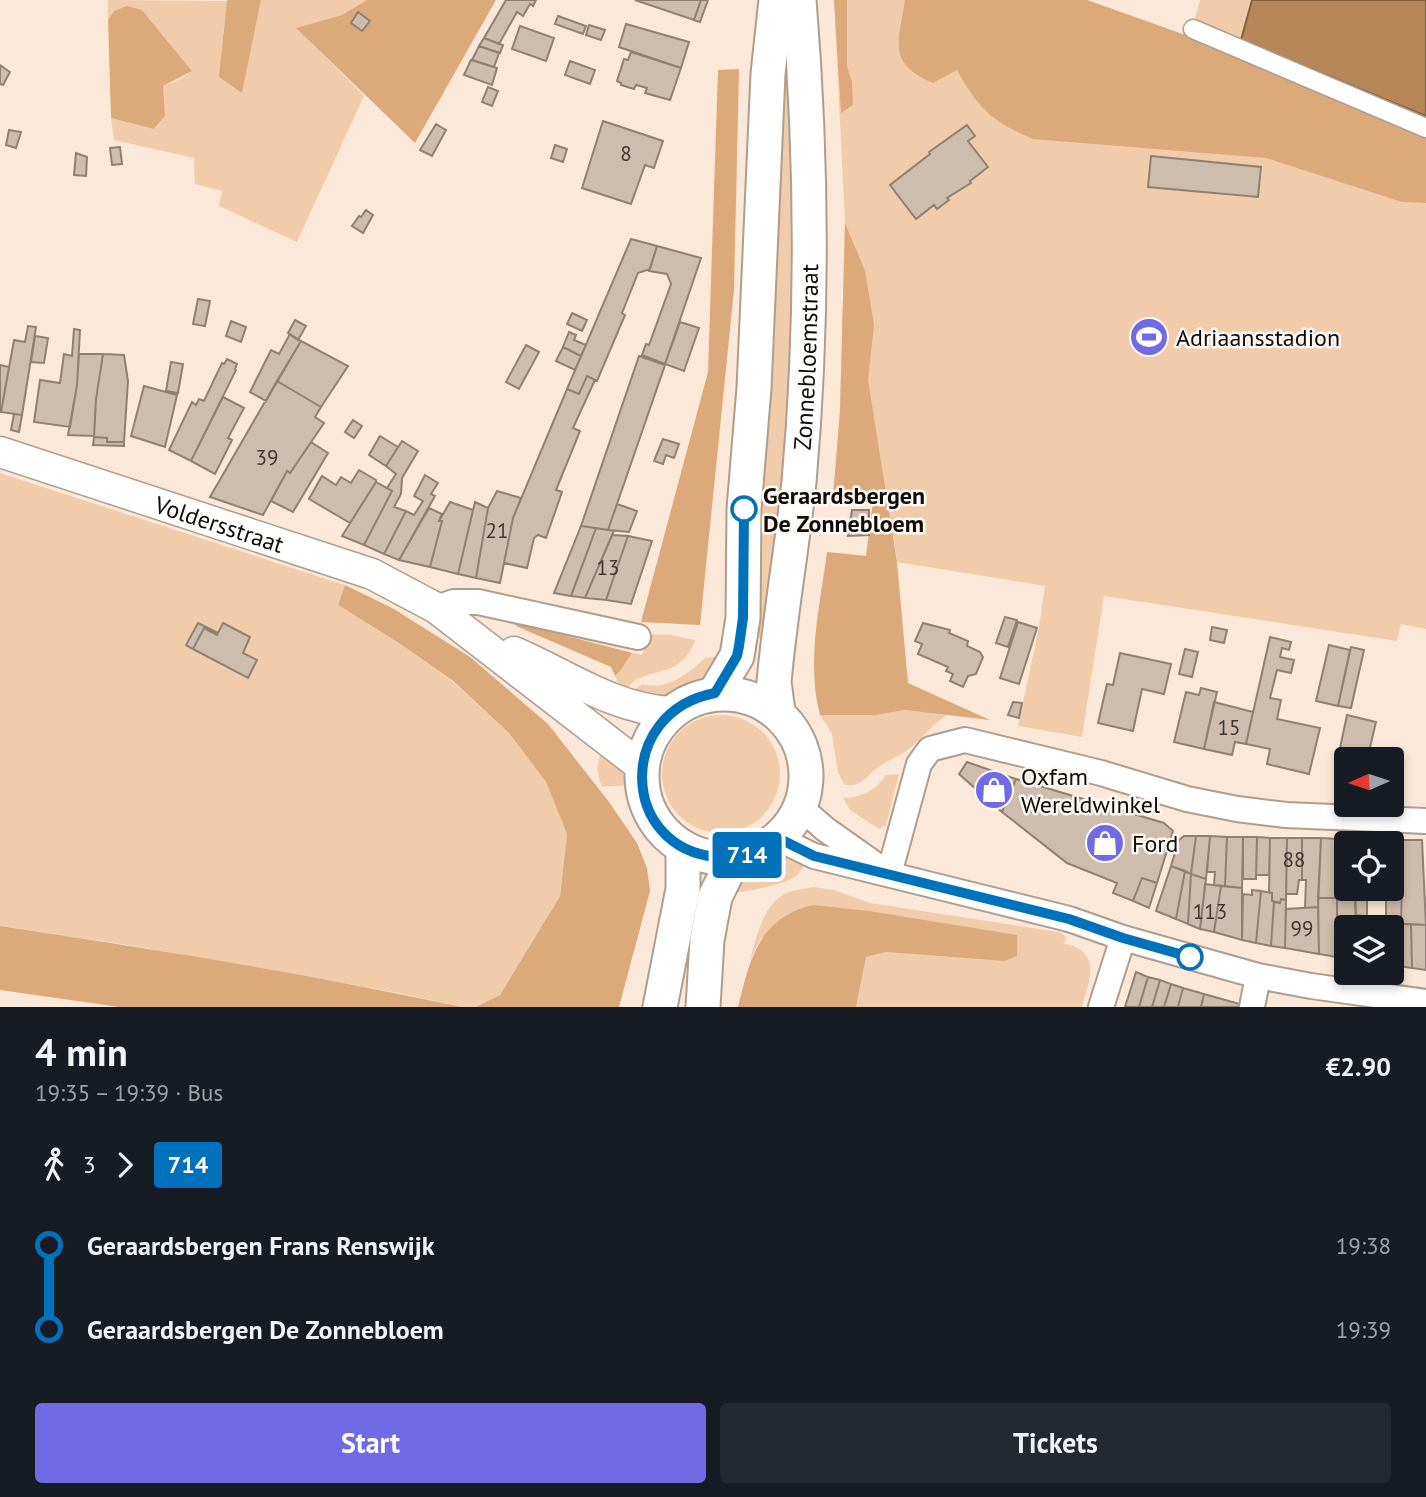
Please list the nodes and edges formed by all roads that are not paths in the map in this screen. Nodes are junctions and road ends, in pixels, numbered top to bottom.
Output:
1 (776, 0) edge
2 (799, 0) edge
3 (1193, 29) dead end
4 (769, 69) junction
5 (805, 78) junction
6 (1426, 128) edge
7 (0, 452) edge
8 (436, 608) junction
9 (471, 634) junction
10 (638, 637) dead end
11 (715, 693) junction
12 (671, 712) junction
13 (778, 712) junction
14 (642, 767) junction
15 (800, 807) junction
16 (1426, 821) edge
17 (778, 838) junction
18 (683, 847) junction
19 (734, 858) junction
20 (888, 873) junction
21 (1123, 938) junction
22 (1258, 976) junction
23 (1426, 1002) edge
24 (660, 1007) edge
25 (704, 1007) edge
26 (1101, 1007) edge
27 (1252, 1007) edge

1 - 4 main road, Zonnebloemstraat
2 - 5 main road, Zonnebloemstraat
3 - 6 street
4 - 5 main road
4 - 11 main road, Zonnebloemstraat
5 - 13 main road, Zonnebloemstraat
7 - 8 street, Voldersstraat
8 - 9 street, Voldersstraat
8 - 10 street
9 - 12 street, Voldersstraat
9 - 14 street, Voldersstraat
11 - 12 main road, Zonnebloemstraat
11 - 13 main road, Zonnebloemstraat
12 - 14 main road, Zonnebloemstraat
13 - 15 main road, Zonnebloemstraat
14 - 18 main road, Zonnebloemstraat
15 - 17 main road, Zonnebloemstraat
15 - 20 street
16 - 20 street
17 - 19 main road, Zonnebloemstraat
17 - 20 street
18 - 19 main road, Zonnebloemstraat
18 - 24 main road
19 - 25 main road
20 - 21 street
21 - 22 street
21 - 26 street
22 - 23 street
22 - 27 street

